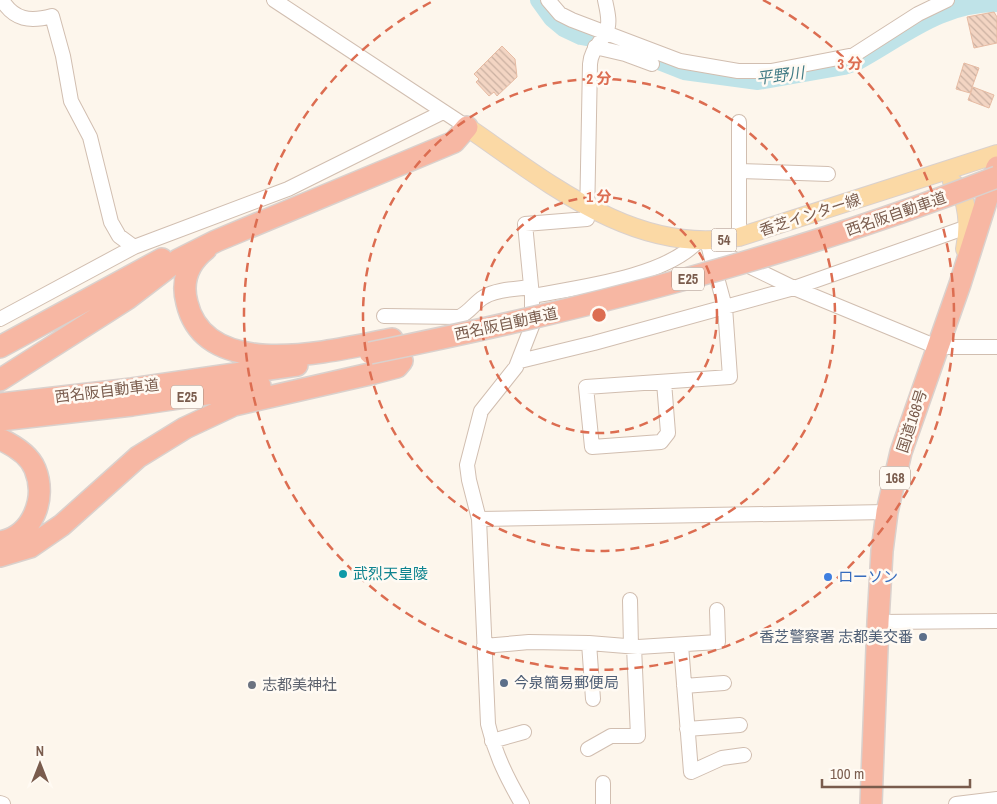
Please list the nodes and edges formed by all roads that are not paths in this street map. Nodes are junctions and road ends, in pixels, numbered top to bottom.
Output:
1 (2, 0) edge
2 (274, 0) edge
3 (548, 0) edge
4 (605, 0) edge
5 (947, 0) edge
6 (601, 40) junction
7 (652, 64) dead end
8 (444, 112) junction
9 (739, 122) dead end
10 (467, 127) junction
11 (997, 154) edge
12 (997, 167) edge
13 (739, 171) junction
14 (828, 174) dead end
15 (940, 174) junction
16 (997, 176) edge
17 (997, 192) edge
18 (587, 206) junction
19 (967, 227) junction
20 (739, 237) junction
21 (194, 241) junction
22 (216, 241) junction
23 (708, 241) junction
24 (134, 247) junction
25 (960, 284) junction
26 (794, 288) junction
27 (532, 291) junction
28 (725, 307) junction
29 (6, 311) edge
30 (384, 316) dead end
31 (0, 319) edge
32 (0, 347) edge
33 (937, 347) junction
34 (997, 348) edge
35 (372, 359) junction
36 (520, 361) junction
37 (0, 371) edge
38 (0, 380) edge
39 (664, 382) junction
40 (0, 404) edge
41 (0, 420) edge
42 (0, 439) edge
43 (887, 512) junction
44 (479, 519) junction
45 (0, 542) edge
46 (0, 556) edge
47 (630, 600) dead end
48 (717, 610) dead end
49 (997, 621) edge
50 (878, 622) junction
51 (589, 643) junction
52 (680, 645) junction
53 (484, 646) junction
54 (632, 647) junction
55 (724, 683) dead end
56 (684, 686) junction
57 (593, 699) dead end
58 (740, 725) dead end
59 (687, 729) junction
60 (524, 732) dead end
61 (492, 741) junction
62 (588, 749) dead end
63 (744, 755) dead end
64 (603, 783) dead end
65 (997, 799) edge
66 (522, 804) edge
67 (603, 804) edge
68 (871, 804) edge
69 (956, 804) edge

1 - 24 street
2 - 8 street
3 - 6 street
4 - 6 street
5 - 6 street
6 - 7 street
6 - 18 street
8 - 10 street
8 - 24 street
9 - 13 street
10 - 18 main road, 香芝インター線 / 54
10 - 21 highway
10 - 22 highway
11 - 15 main road, 香芝インター線 / 54
12 - 25 highway, 国道168号 / 168
13 - 14 street
13 - 20 street
15 - 19 main road
15 - 20 main road, 香芝インター線 / 54
16 - 35 highway, 西名阪自動車道 / E25, bridge
17 - 35 highway, 西名阪自動車道 / E25
18 - 23 main road, 香芝インター線 / 54
18 - 27 street
19 - 25 main road
19 - 26 street
20 - 23 main road, 香芝インター線 / 54
21 - 32 highway
21 - 37 highway
22 - 35 highway
22 - 38 highway
23 - 26 street
23 - 27 street
23 - 28 street
24 - 29 street
25 - 33 highway, 国道168号 / 168
26 - 28 street
26 - 33 street
27 - 30 street
27 - 36 street
28 - 36 street
28 - 39 street
29 - 31 street
33 - 34 street
33 - 43 highway, 国道168号 / 168
35 - 40 highway, 西名阪自動車道 / E25
35 - 41 highway, 西名阪自動車道 / E25
35 - 46 highway
36 - 44 street
39 - 39 street
42 - 45 highway
43 - 44 street
43 - 50 highway, 国道168号 / 168
44 - 53 street
47 - 54 street
48 - 52 street
49 - 50 street
50 - 68 highway, 国道168号 / 168
51 - 53 street
51 - 54 street
51 - 57 street
52 - 54 street
52 - 56 street
53 - 61 street
54 - 62 street
55 - 56 street
56 - 59 street
58 - 59 street
59 - 63 street
60 - 61 street
61 - 66 street
64 - 67 street
65 - 69 street

